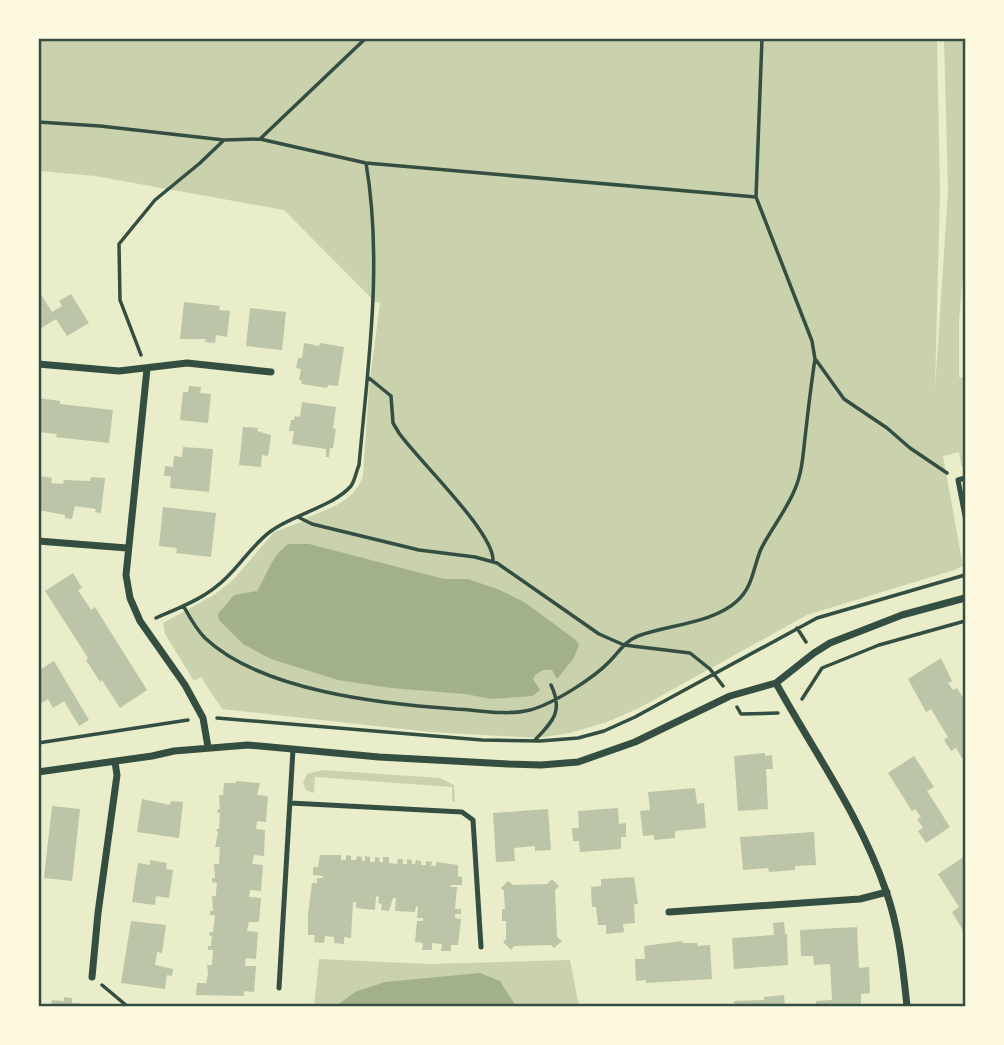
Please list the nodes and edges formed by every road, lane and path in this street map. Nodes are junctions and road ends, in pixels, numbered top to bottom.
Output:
1 (366, 38) edge
2 (762, 38) edge
3 (38, 122) edge
4 (260, 139) junction
5 (224, 140) junction
6 (366, 163) junction
7 (756, 197) junction
8 (815, 359) junction
9 (38, 364) edge
10 (147, 369) junction
11 (271, 372) dead end
12 (369, 378) junction
13 (965, 478) edge
14 (958, 480) junction
15 (965, 516) edge
16 (298, 517) junction
17 (38, 541) edge
18 (127, 548) junction
19 (493, 561) junction
20 (965, 575) edge
21 (965, 598) edge
22 (184, 607) junction
23 (965, 621) edge
24 (143, 627) junction
25 (624, 645) junction
26 (714, 674) junction
27 (776, 683) junction
28 (551, 685) dead end
29 (730, 696) junction
30 (556, 699) junction
31 (790, 708) junction
32 (203, 718) junction
33 (534, 741) junction
34 (38, 743) edge
35 (208, 747) junction
36 (293, 749) junction
37 (115, 762) junction
38 (38, 772) edge
39 (290, 803) junction
40 (887, 892) junction
41 (669, 912) dead end
42 (481, 947) dead end
43 (92, 977) joint
44 (279, 988) dead end
45 (127, 1006) edge
46 (907, 1006) edge

1 - 4 path
2 - 7 path
3 - 5 path
4 - 5 path
4 - 6 path
5 - 10 path
6 - 7 path
6 - 12 path
7 - 8 path
8 - 14 path
8 - 25 path
9 - 10 street
10 - 11 street
10 - 18 street
12 - 16 path
12 - 19 path
13 - 14 lane
14 - 15 lane
16 - 19 path
16 - 22 path
17 - 18 street
18 - 24 street
19 - 25 path
20 - 26 path
21 - 27 street
22 - 24 path
22 - 30 path
23 - 31 path
24 - 32 street
25 - 26 path
25 - 30 path
26 - 29 path
26 - 33 path
27 - 29 street
27 - 31 street
28 - 30 path
29 - 31 path
29 - 36 street
30 - 33 path
31 - 40 street
32 - 33 path
32 - 34 path
32 - 35 street
35 - 36 street
35 - 37 street
36 - 39 lane
37 - 38 street
37 - 43 street
39 - 42 lane
39 - 44 lane
40 - 41 street
40 - 46 street
43 - 45 path

